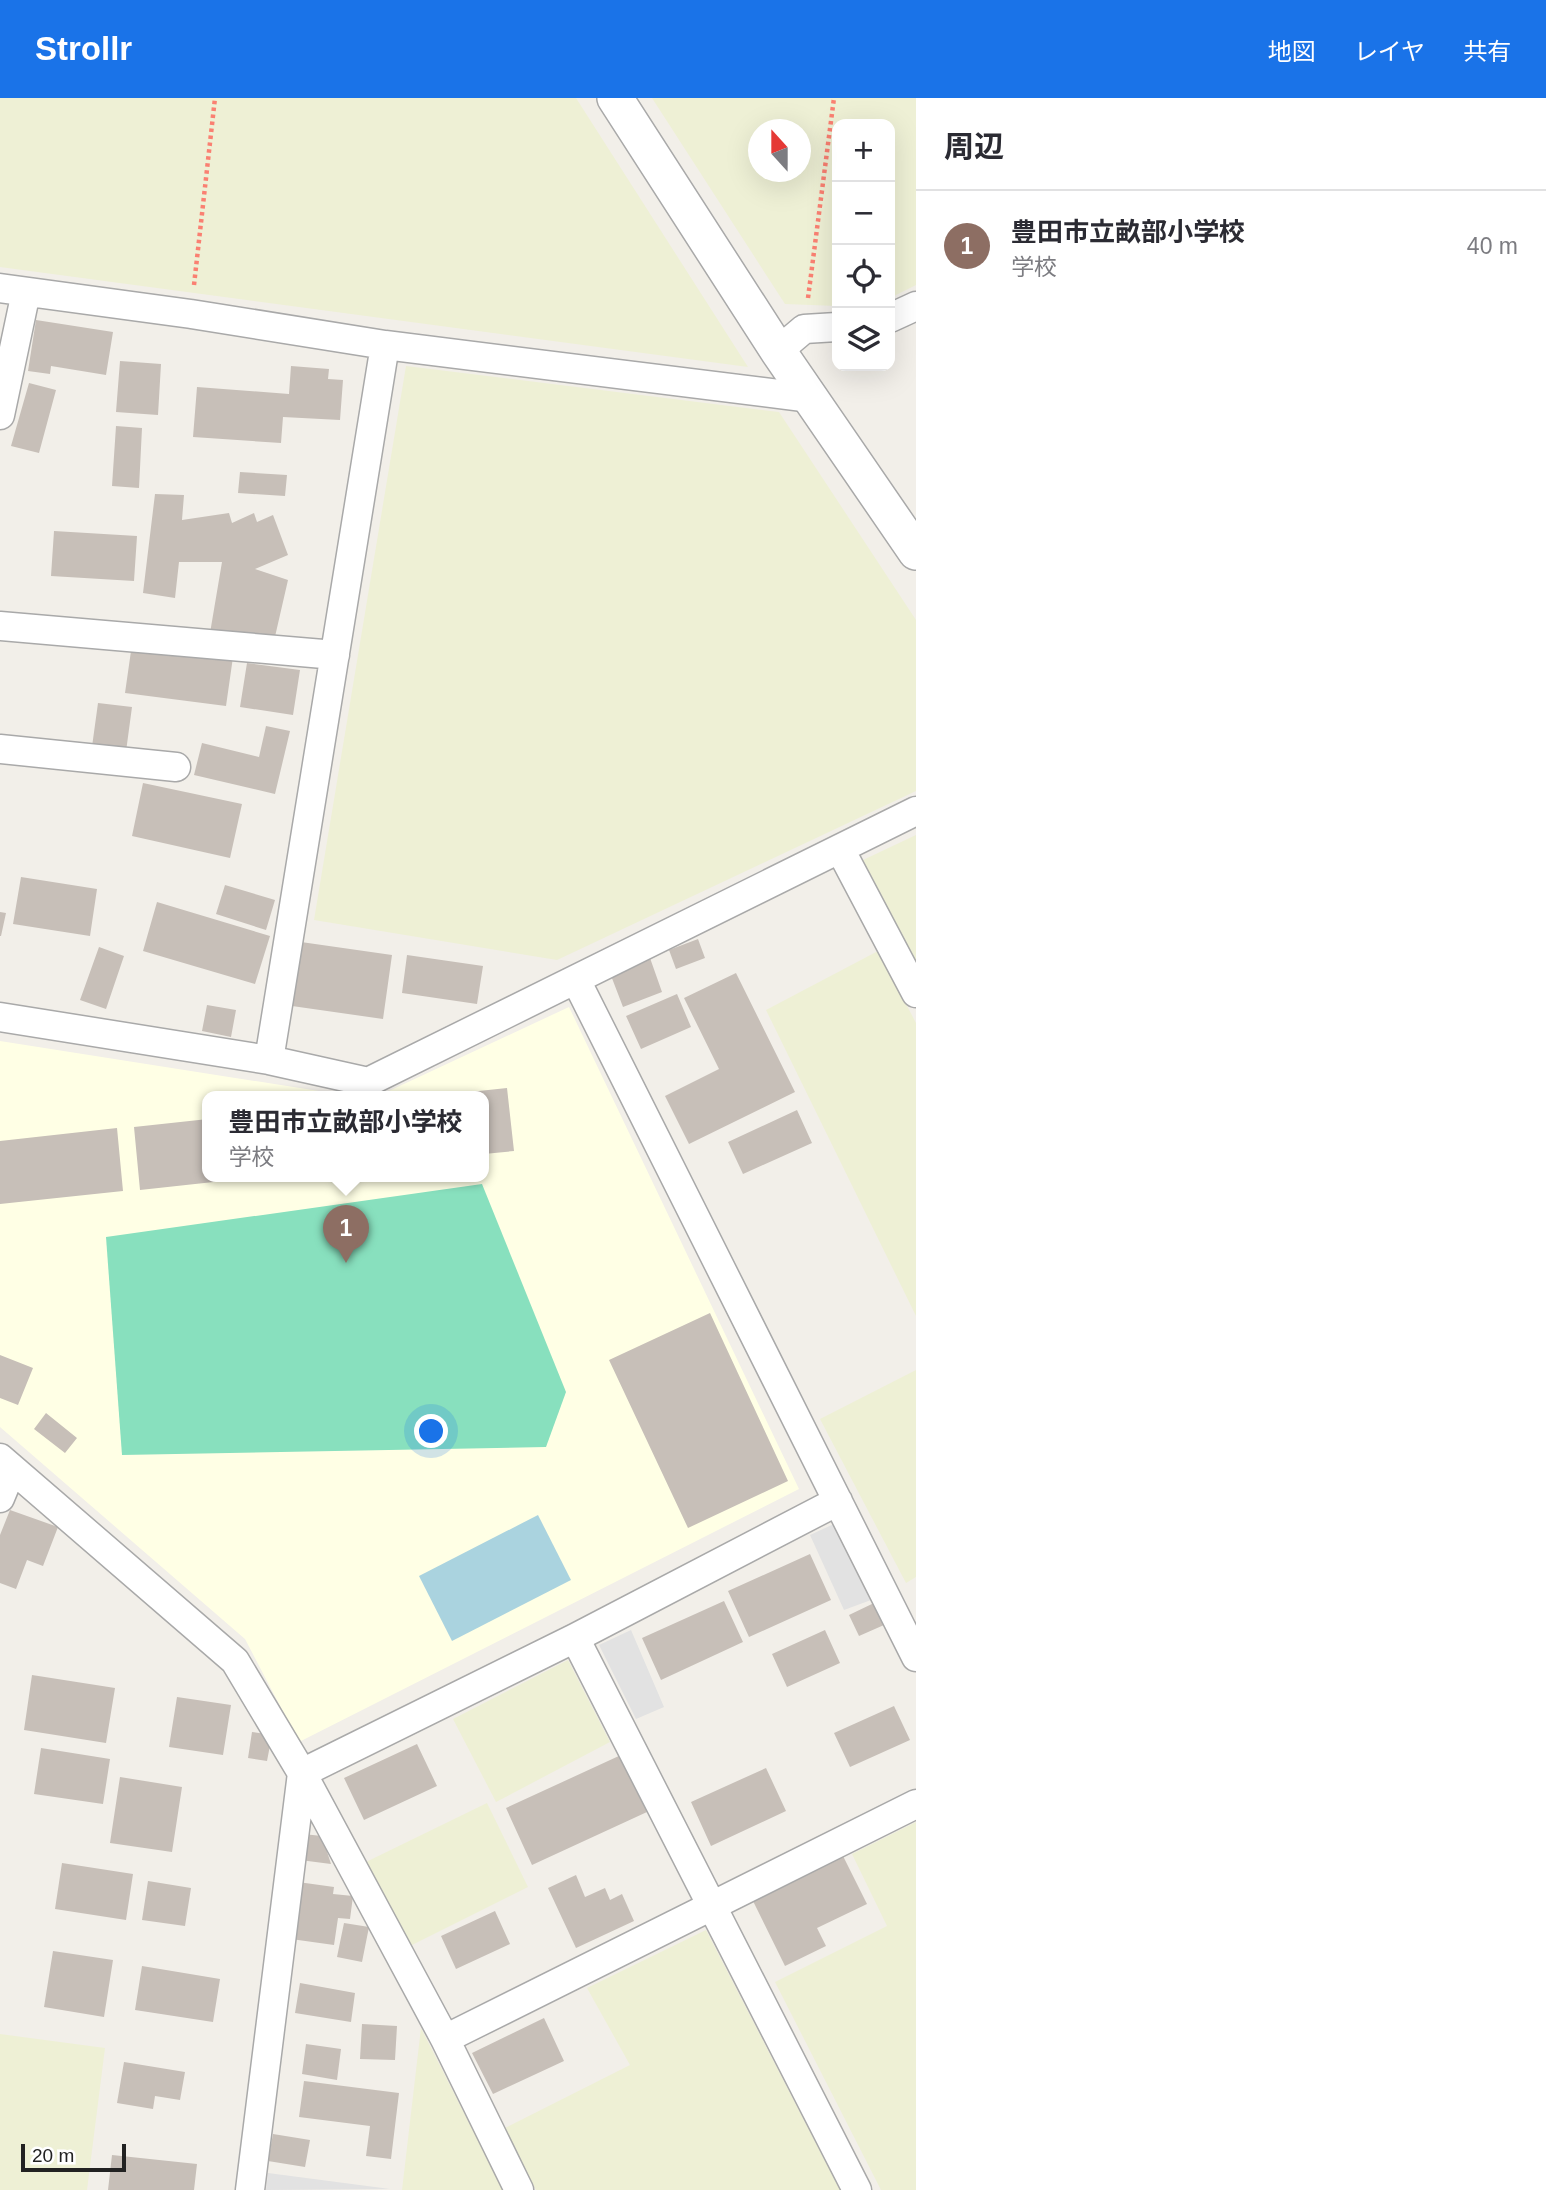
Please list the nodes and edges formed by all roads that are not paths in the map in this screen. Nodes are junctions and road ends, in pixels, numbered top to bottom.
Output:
1 (615, 98) edge
2 (13, 290) edge
3 (916, 306) edge
4 (895, 316) edge
5 (832, 327) edge
6 (385, 345) junction
7 (778, 351) junction
8 (811, 398) junction
9 (0, 415) edge
10 (916, 552) edge
11 (0, 626) edge
12 (335, 655) junction
13 (0, 749) edge
14 (176, 767) dead end
15 (916, 811) edge
16 (840, 849) junction
17 (576, 979) junction
18 (916, 993) edge
19 (0, 1017) edge
20 (269, 1060) junction
21 (6, 1464) edge
22 (0, 1498) edge
23 (838, 1501) junction
24 (575, 1638) junction
25 (916, 1657) edge
26 (302, 1773) junction
27 (916, 1804) edge
28 (712, 1908) junction
29 (445, 2039) junction
30 (250, 2190) edge
31 (519, 2190) edge
32 (857, 2190) edge

1 - 7 street
2 - 6 street
2 - 9 street
3 - 4 street
5 - 7 street
6 - 8 street
6 - 12 street
7 - 8 street
8 - 10 street
11 - 12 street
12 - 20 street
13 - 14 street
15 - 16 street
16 - 17 street
16 - 18 street
17 - 20 street
17 - 23 street
19 - 20 street
21 - 22 street
21 - 26 street
23 - 24 street
23 - 25 street
24 - 26 street
24 - 28 street
26 - 29 street
26 - 30 street
27 - 28 street
28 - 29 street
28 - 32 street
29 - 31 street

